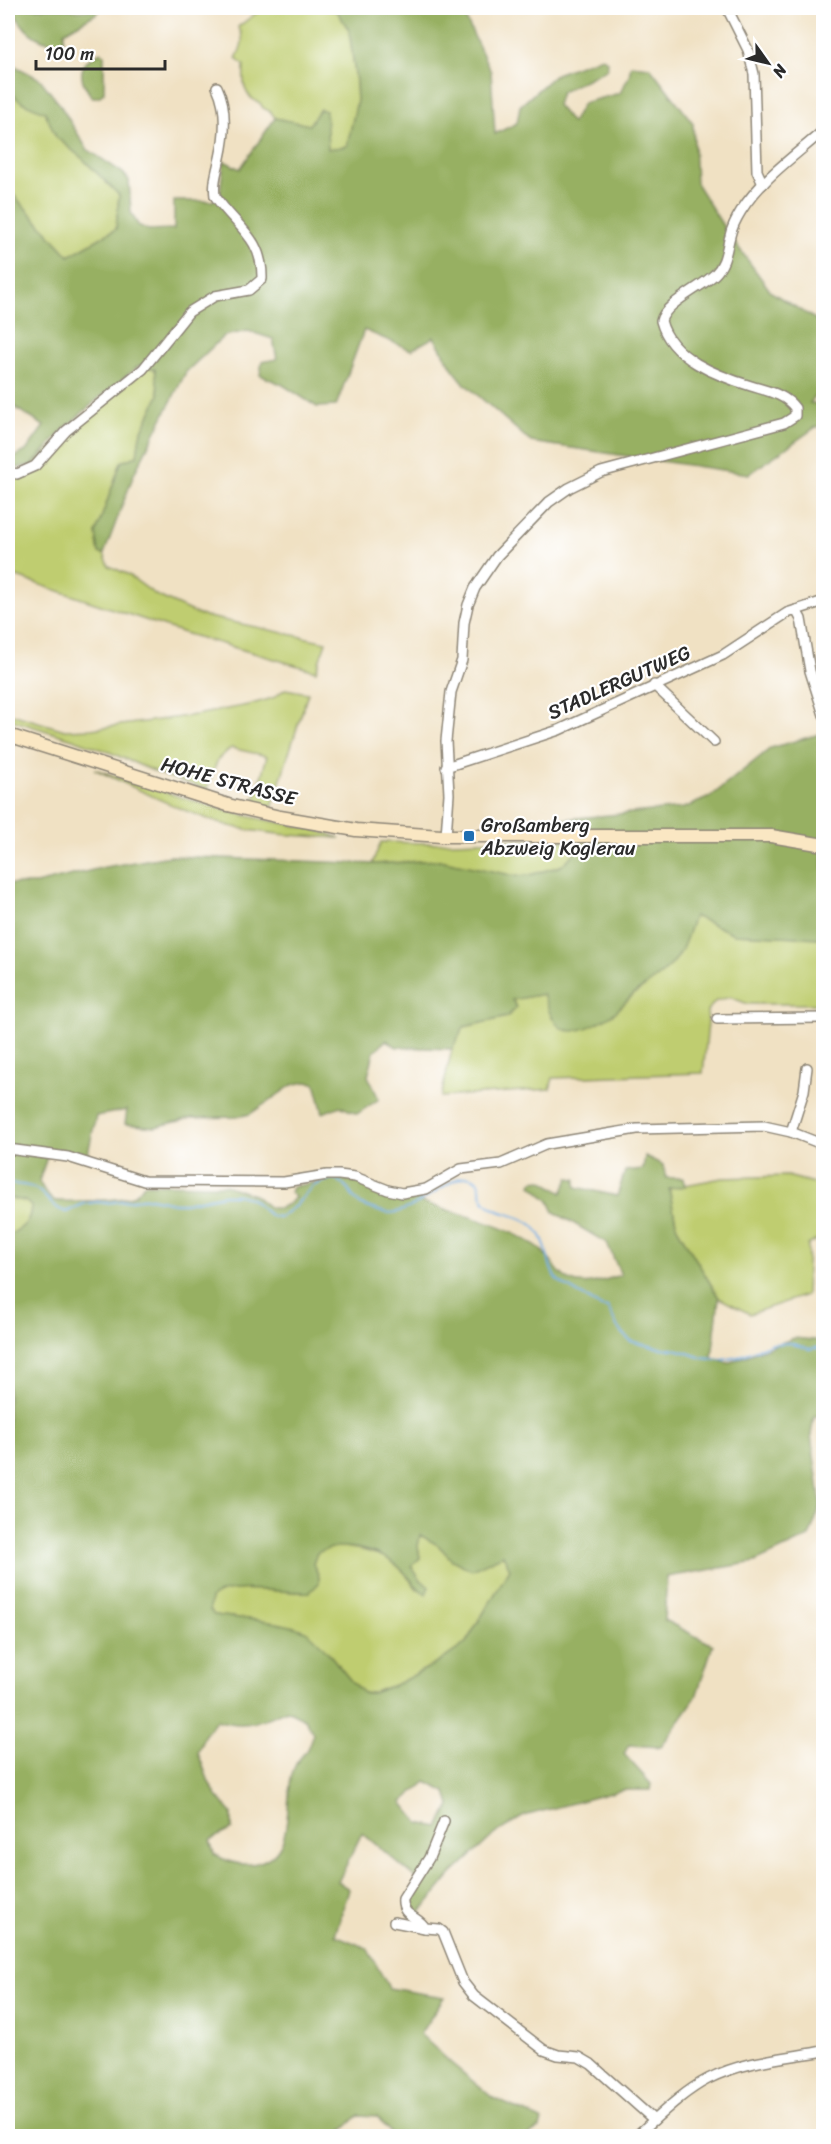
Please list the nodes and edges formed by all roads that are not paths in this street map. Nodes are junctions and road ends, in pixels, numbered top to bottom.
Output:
1 (727, 8) edge
2 (217, 87) dead end
3 (824, 130) edge
4 (763, 184) junction
5 (8, 472) edge
6 (824, 602) edge
7 (796, 610) junction
8 (654, 685) junction
9 (824, 715) edge
10 (8, 735) edge
11 (714, 742) dead end
12 (446, 767) junction
13 (446, 836) junction
14 (824, 844) edge
15 (824, 1018) edge
16 (717, 1019) dead end
17 (807, 1068) dead end
18 (791, 1132) junction
19 (824, 1145) edge
20 (8, 1149) edge
21 (444, 1821) dead end
22 (394, 1922) dead end
23 (425, 1928) junction
24 (824, 2051) edge
25 (654, 2120) junction
26 (636, 2136) edge

1 - 4 street
2 - 5 street
3 - 4 street
4 - 12 street
6 - 7 street, STADLERGUTWEG
7 - 8 street, STADLERGUTWEG
7 - 9 street
8 - 11 street
8 - 12 street, STADLERGUTWEG
10 - 13 main road, HOHE STRASSE
12 - 13 street
13 - 14 main road, HOHE STRASSE
15 - 16 street
17 - 18 street
18 - 19 street
18 - 20 street
21 - 23 street
22 - 23 street
23 - 25 street
24 - 25 street
25 - 26 street

